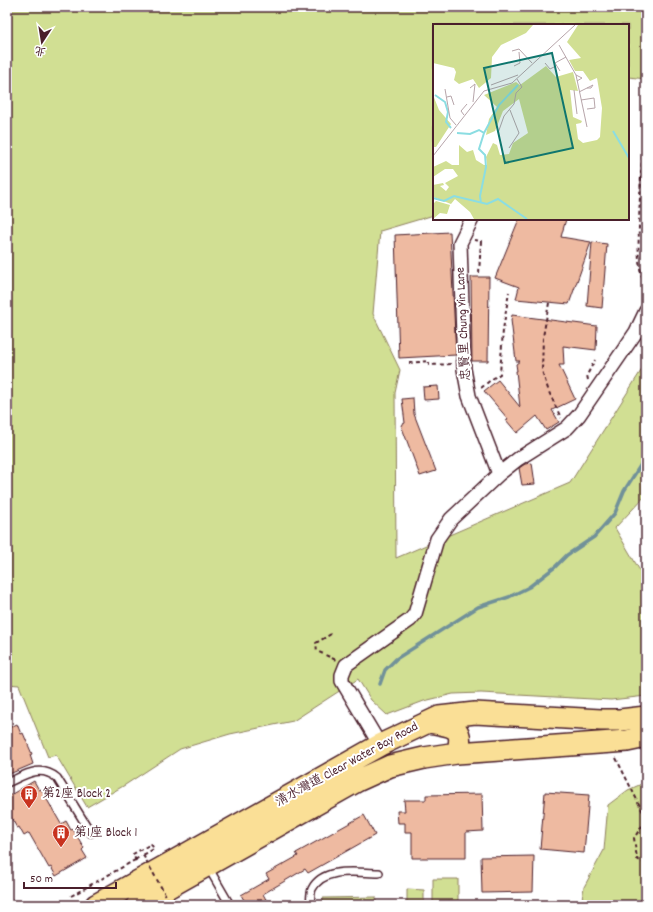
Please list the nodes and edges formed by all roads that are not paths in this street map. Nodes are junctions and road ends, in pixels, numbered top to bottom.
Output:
1 (472, 220) edge
2 (646, 311) edge
3 (499, 474) junction
4 (646, 717) edge
5 (427, 722) junction
6 (646, 737) edge
7 (380, 745) junction
8 (457, 753) junction
9 (7, 783) edge
10 (91, 833) dead end
11 (207, 865) junction
12 (380, 873) dead end
13 (96, 905) edge
14 (137, 905) edge
15 (230, 905) edge
16 (310, 905) edge

1 - 3 street, 忠賢里 Chung Yin Lane
2 - 3 street
3 - 7 street
4 - 5 main road, 清水灣道 Clear Water Bay Road
5 - 7 main road, 清水灣道 Clear Water Bay Road
5 - 8 main road
6 - 8 main road, 清水灣道 Clear Water Bay Road
7 - 13 main road, 清水灣道 Clear Water Bay Road
8 - 11 main road, 清水灣道 Clear Water Bay Road
9 - 10 lane
11 - 14 main road, 清水灣道 Clear Water Bay Road
11 - 15 lane
12 - 16 lane

